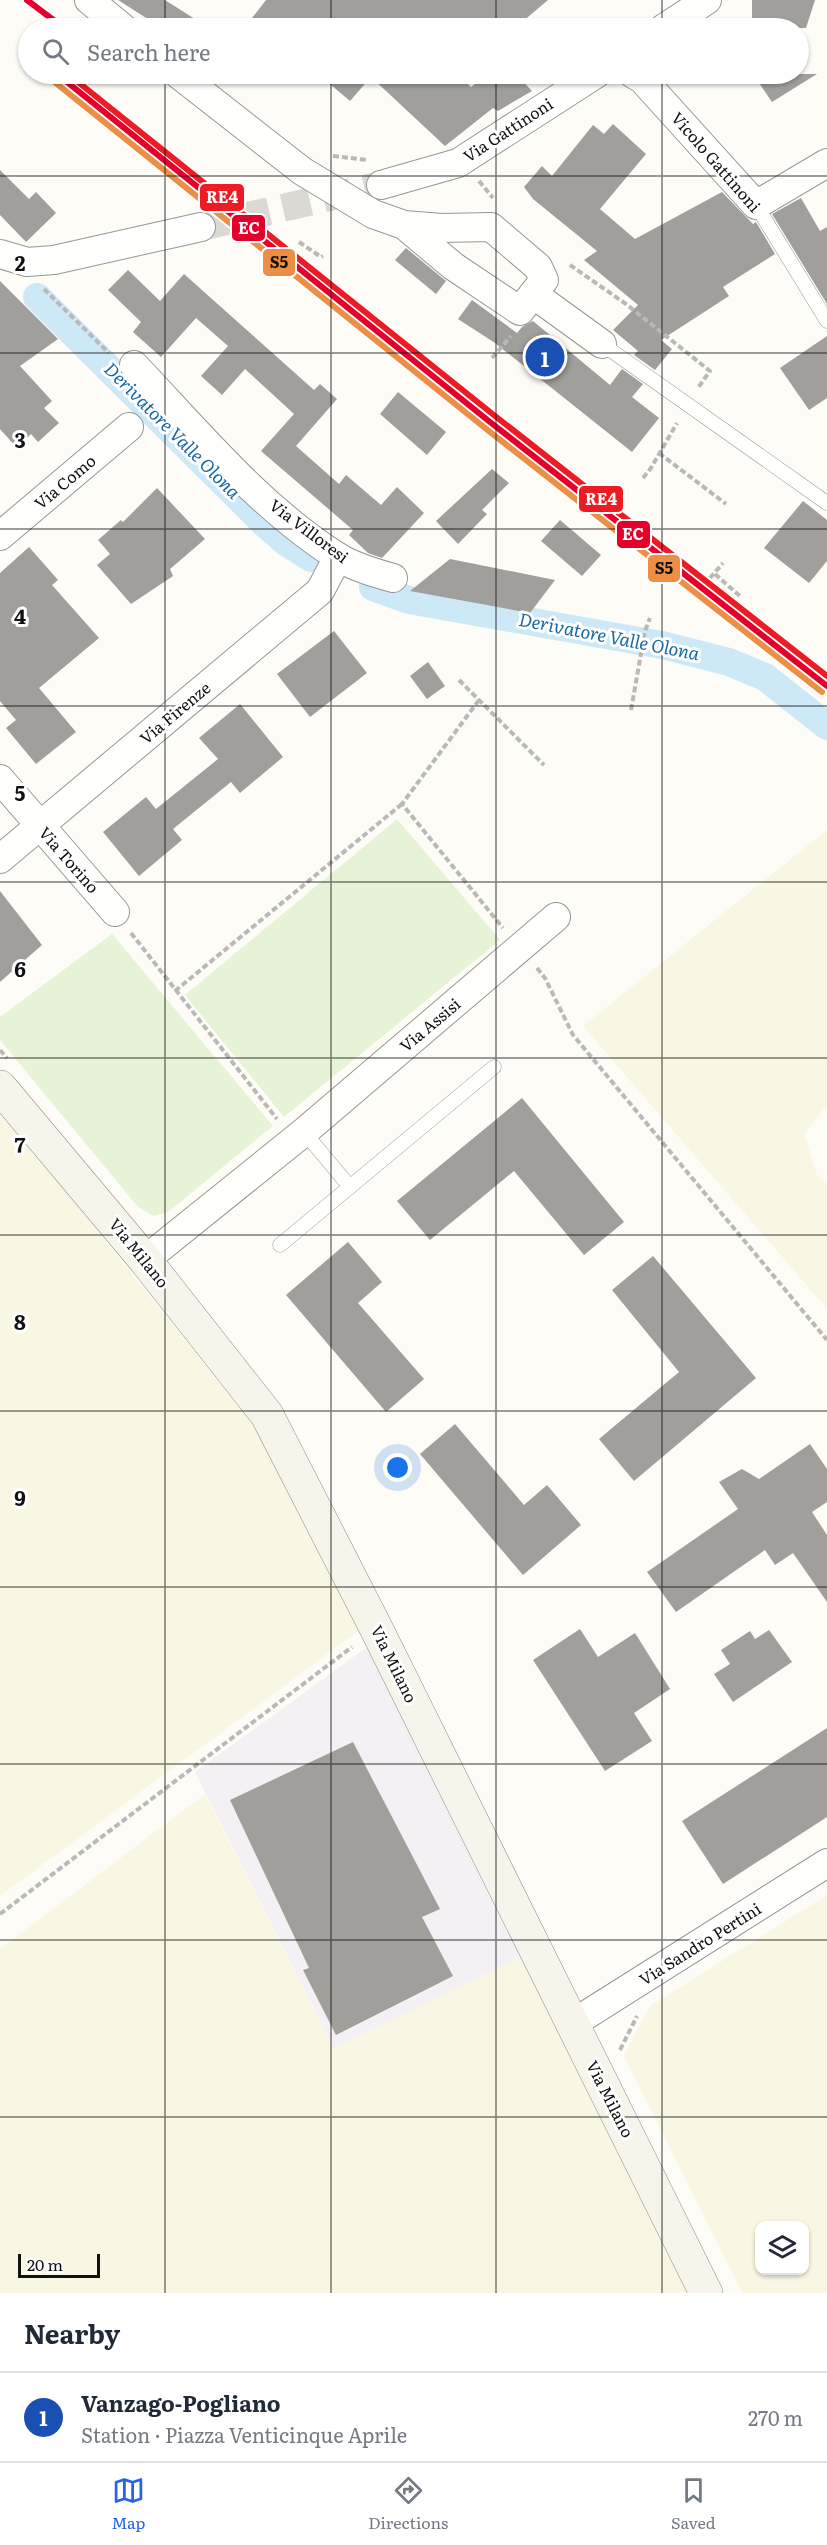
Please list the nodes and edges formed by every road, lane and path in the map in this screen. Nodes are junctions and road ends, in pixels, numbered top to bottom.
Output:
1 (89, 0) edge
2 (707, 0) edge
3 (111, 18) edge
4 (679, 18) edge
5 (191, 84) edge
6 (580, 84) edge
7 (647, 84) edge
8 (827, 163) edge
9 (381, 185) tunnel mouth
10 (756, 205) junction
11 (404, 225) junction
12 (201, 227) tunnel mouth
13 (299, 242) dead end
14 (0, 254) edge
15 (323, 256) dead end
16 (40, 284) dead end
17 (533, 294) junction
18 (827, 321) edge
19 (512, 334) dead end
20 (602, 344) joint
21 (492, 358) dead end
22 (134, 365) joint
23 (129, 427) dead end
24 (660, 453) dead end
25 (651, 468) dead end
26 (643, 478) dead end
27 (726, 504) dead end
28 (827, 504) edge
29 (0, 536) edge
30 (338, 557) junction
31 (723, 563) dead end
32 (715, 574) junction
33 (393, 578) dead end
34 (705, 585) dead end
35 (741, 597) dead end
36 (650, 618) dead end
37 (459, 680) dead end
38 (479, 700) junction
39 (631, 710) dead end
40 (544, 765) dead end
41 (0, 779) edge
42 (402, 804) junction
43 (39, 826) junction
44 (0, 860) edge
45 (115, 912) joint
46 (555, 917) dead end
47 (520, 948) junction
48 (175, 991) junction
49 (494, 1066) dead end
50 (0, 1087) edge
51 (299, 1136) junction
52 (350, 1187) junction
53 (280, 1245) dead end
54 (145, 1260) junction
55 (827, 1340) edge
56 (376, 1628) junction
57 (827, 1863) edge
58 (0, 1914) edge
59 (572, 2024) junction
60 (706, 2293) edge

1 - 3 street
2 - 4 street
5 - 11 street
6 - 9 street, Via Gattinoni
7 - 10 street, Vicolo Gattinoni
8 - 10 street
10 - 18 lane, Vicolo Gattinoni
11 - 17 street
11 - 17 street
12 - 14 street
13 - 15 path
16 - 22 path
17 - 20 street
19 - 21 path
20 - 28 lane
22 - 30 street, Via Villoresi
23 - 29 street, Via Como
24 - 27 path
25 - 26 path
30 - 33 street, Via Villoresi
30 - 43 street, Via Firenze
31 - 32 path
32 - 34 path
32 - 35 path
36 - 39 path
37 - 38 path
38 - 40 path
38 - 42 path
41 - 43 street, Via Torino
42 - 47 path
42 - 48 path
43 - 44 street, Via Firenze
43 - 45 street, Via Torino
45 - 48 path
46 - 47 street, Via Assisi
47 - 51 street, Via Assisi
47 - 55 path
48 - 51 path
49 - 52 lane
50 - 54 street, Via Milano
51 - 52 lane
51 - 54 street, Via Assisi
52 - 53 lane
54 - 56 street, Via Milano
56 - 58 path
56 - 59 street, Via Milano
57 - 59 street, Via Sandro Pertini
59 - 60 street, Via Milano

